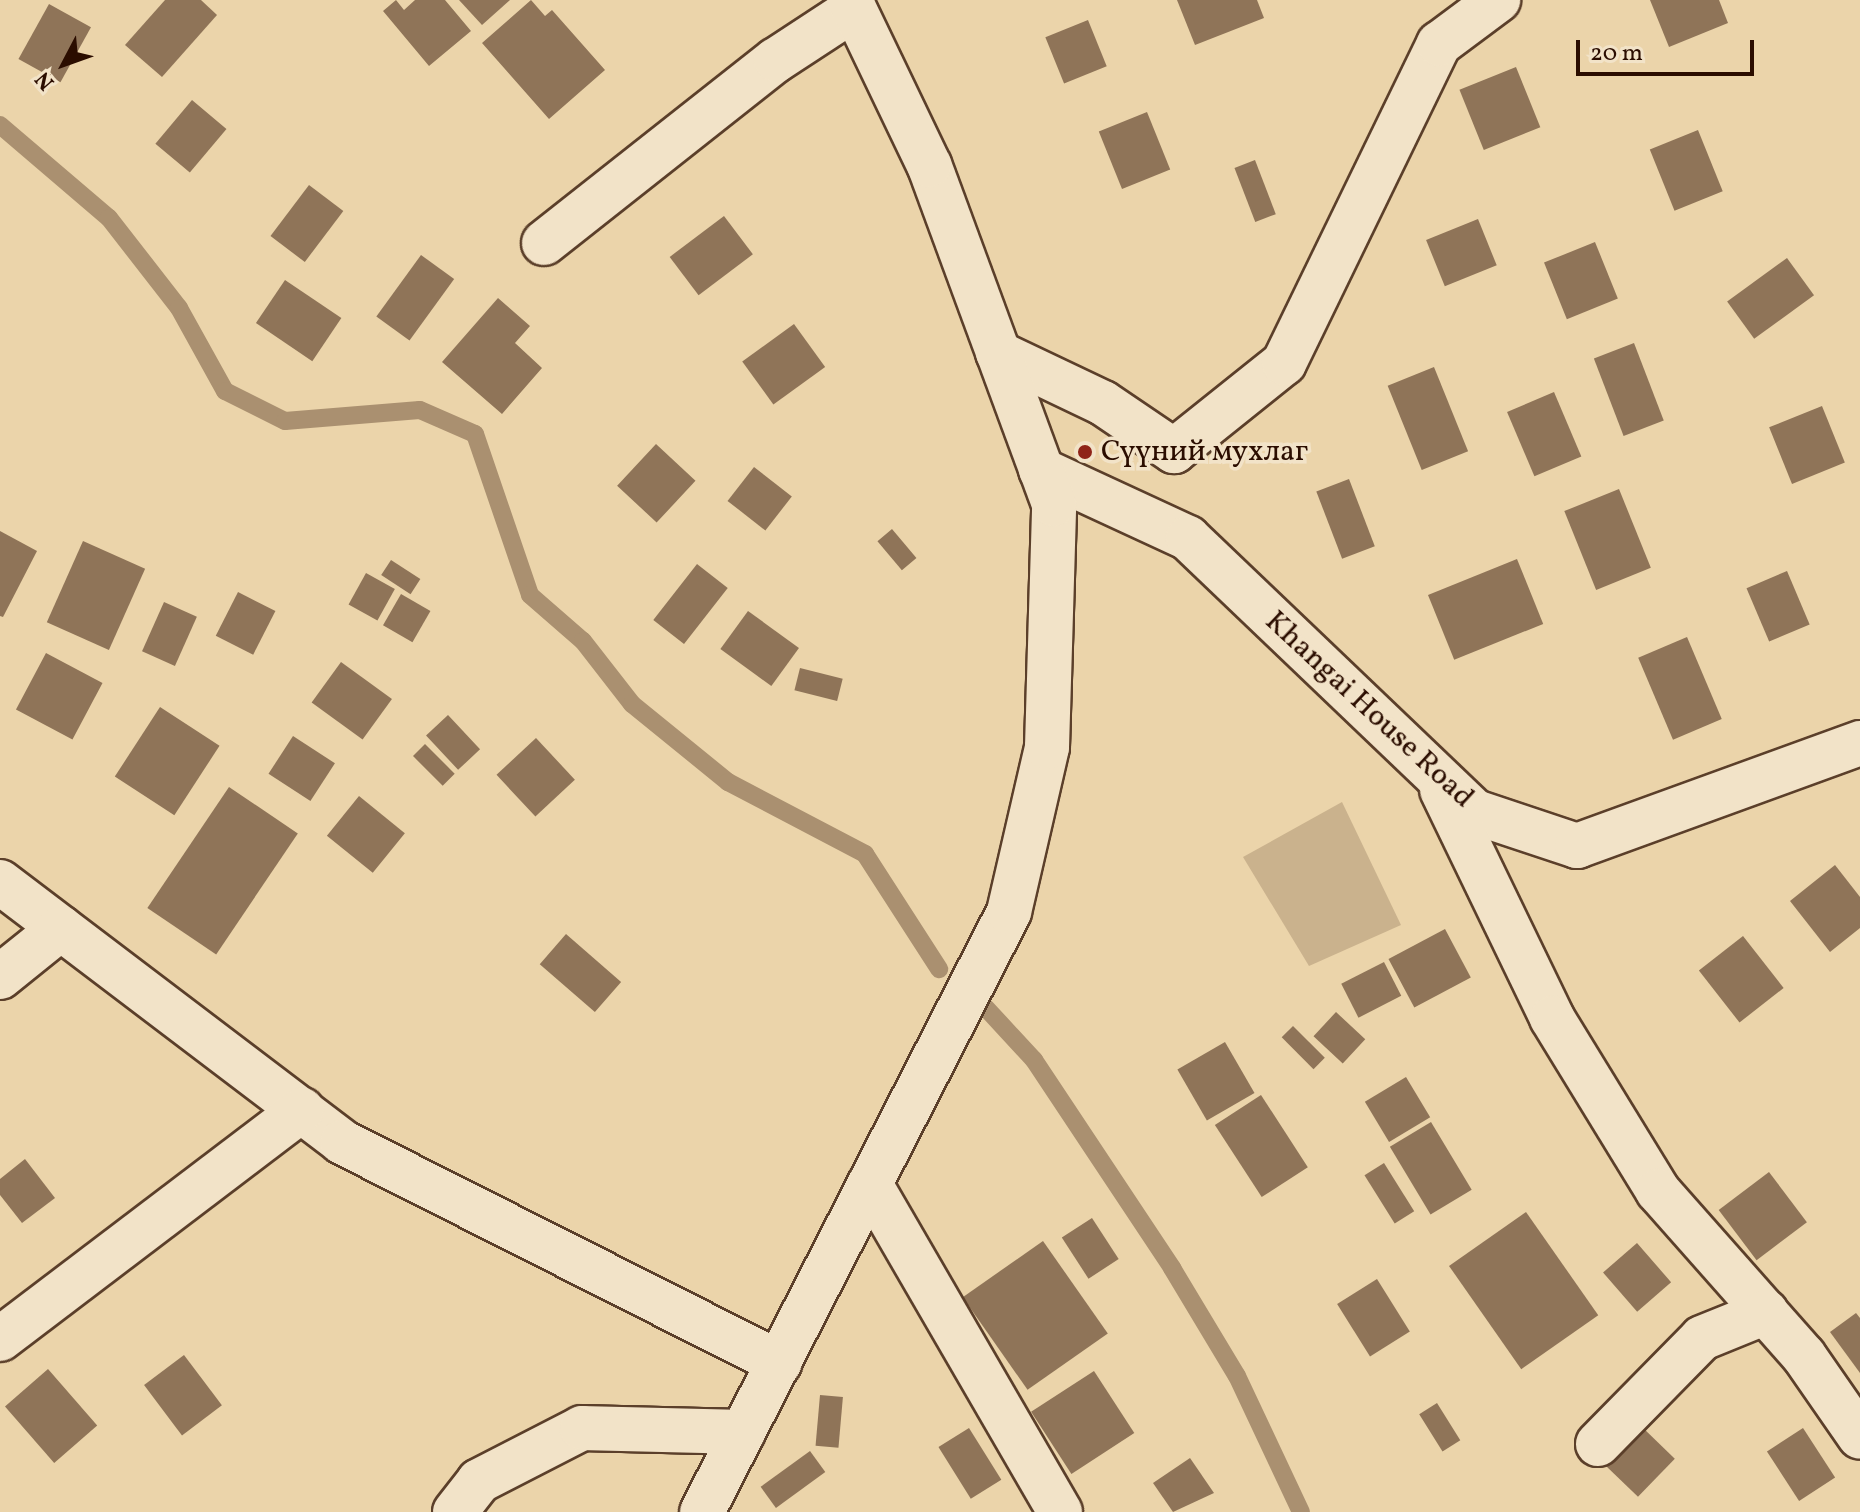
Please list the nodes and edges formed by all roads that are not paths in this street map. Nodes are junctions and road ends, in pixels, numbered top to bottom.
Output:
1 (1498, 0) edge
2 (852, 4) edge
3 (544, 243) dead end
4 (998, 353) junction
5 (1041, 470) junction
6 (1860, 743) edge
7 (1434, 773) junction
8 (0, 882) edge
9 (61, 928) junction
10 (0, 977) edge
11 (302, 1110) junction
12 (870, 1184) junction
13 (1766, 1312) junction
14 (0, 1339) edge
15 (779, 1363) junction
16 (743, 1432) junction
17 (1860, 1437) edge
18 (1598, 1444) dead end
19 (455, 1512) edge
20 (702, 1512) edge
21 (1060, 1512) edge

1 - 4 street
2 - 3 street
2 - 4 street
4 - 5 street
5 - 7 street, Khangai House Road
5 - 12 street
6 - 7 street, Khangai House Road
7 - 13 street
8 - 9 street
9 - 10 street
9 - 11 street
11 - 14 street
11 - 15 street
12 - 15 street
12 - 21 street
13 - 17 street
13 - 18 street
15 - 16 street
16 - 19 street
16 - 20 street

